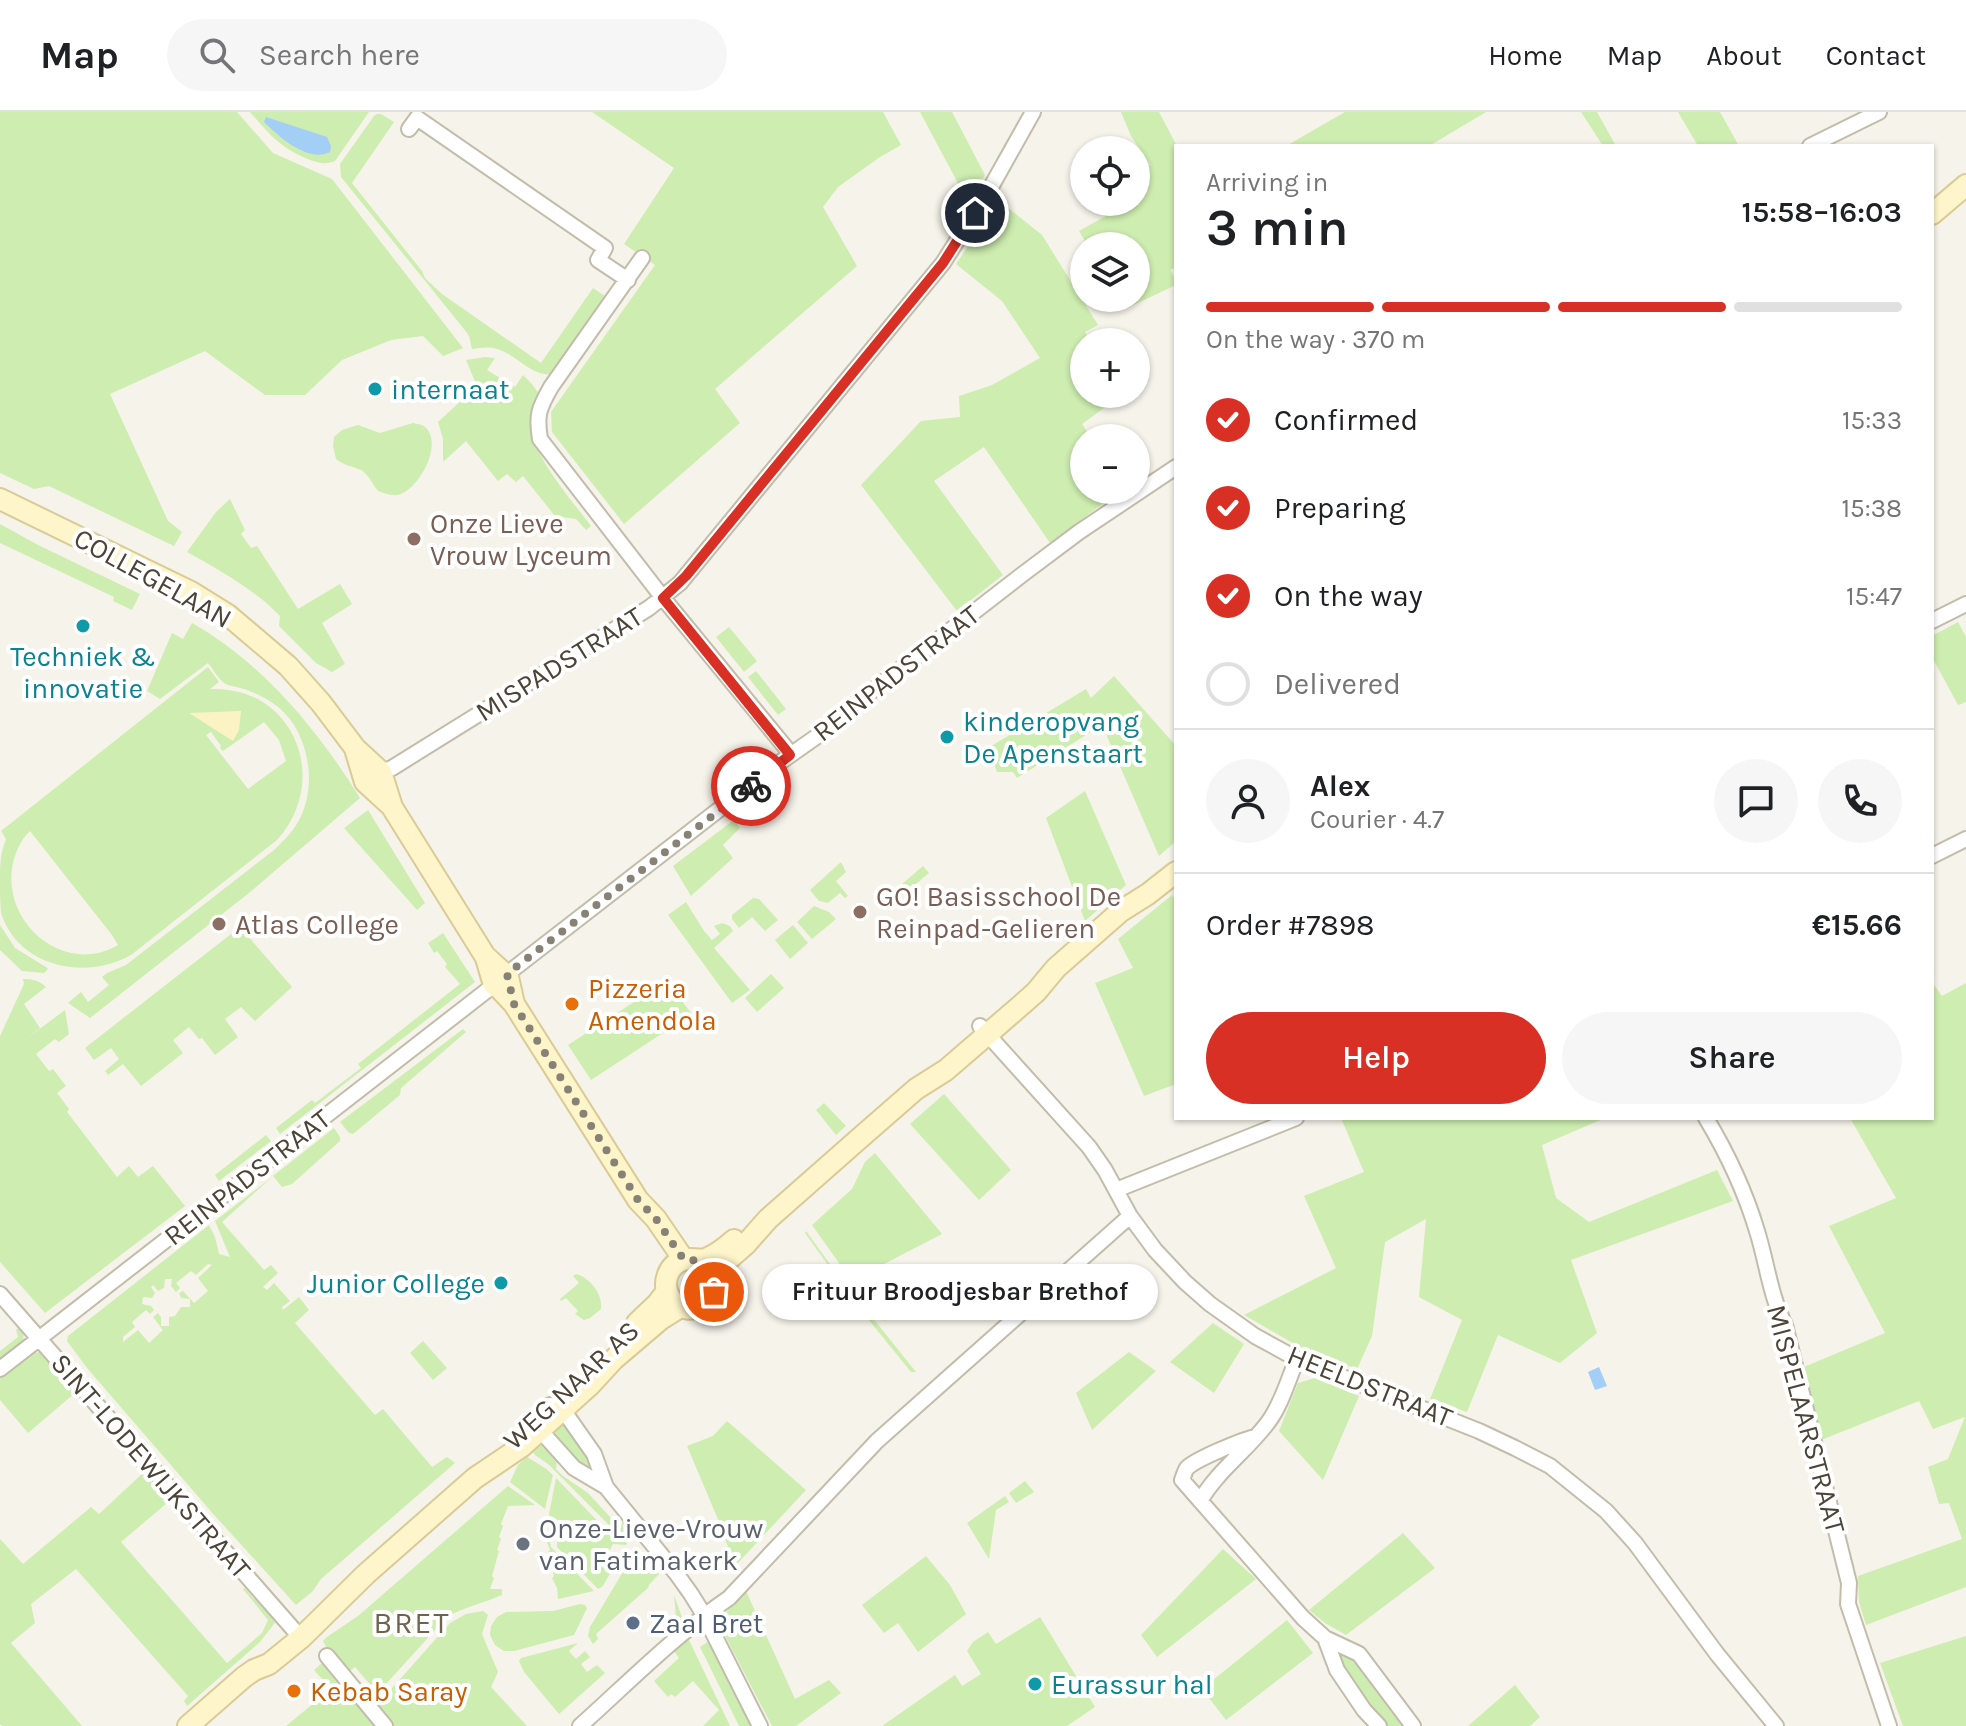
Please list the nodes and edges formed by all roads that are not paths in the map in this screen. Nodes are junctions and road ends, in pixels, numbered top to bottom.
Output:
1 (1033, 112) edge
2 (1879, 112) edge
3 (409, 129) dead end
4 (1814, 144) edge
5 (1966, 185) edge
6 (1934, 212) edge
7 (642, 258) dead end
8 (628, 280) junction
9 (1174, 468) edge
10 (0, 499) edge
11 (663, 598) junction
12 (1966, 604) edge
13 (1934, 620) edge
14 (790, 755) junction
15 (375, 776) junction
16 (1966, 839) edge
17 (1934, 855) edge
18 (1174, 874) edge
19 (500, 975) junction
20 (984, 1030) junction
21 (1291, 1120) edge
22 (1707, 1120) edge
23 (1116, 1190) junction
24 (1130, 1216) junction
25 (686, 1277) junction
26 (0, 1294) edge
27 (39, 1339) junction
28 (1297, 1359) junction
29 (0, 1369) edge
30 (555, 1408) junction
31 (536, 1425) junction
32 (1255, 1437) junction
33 (606, 1487) junction
34 (1200, 1501) junction
35 (704, 1615) junction
36 (297, 1633) junction
37 (1325, 1638) junction
38 (327, 1656) dead end
39 (188, 1726) edge
40 (385, 1726) edge
41 (580, 1726) edge
42 (760, 1726) edge
43 (1379, 1726) edge
44 (1413, 1726) edge
45 (1776, 1726) edge
46 (1889, 1726) edge

1 - 11 street, MISPADSTRAAT
2 - 4 street
3 - 8 street
5 - 6 main road
7 - 8 street
8 - 11 street
9 - 14 street, REINPADSTRAAT
10 - 15 main road, COLLEGELAAN
11 - 14 street
11 - 15 street, MISPADSTRAAT
12 - 13 street
14 - 19 street, REINPADSTRAAT
15 - 19 main road, COLLEGELAAN
16 - 17 street
18 - 20 main road, WEG NAAR AS
19 - 25 main road, COLLEGELAAN
19 - 27 street, REINPADSTRAAT
20 - 23 street, HEELDSTRAAT
20 - 25 main road, WEG NAAR AS
21 - 23 street
22 - 46 street, MISPELAARSTRAAT
23 - 24 street, HEELDSTRAAT
24 - 28 street, HEELDSTRAAT
24 - 35 street
25 - 30 main road, WEG NAAR AS
26 - 27 street, SINT-LODEWIJKSTRAAT
27 - 29 street, REINPADSTRAAT
27 - 36 street, SINT-LODEWIJKSTRAAT
28 - 32 street
28 - 45 street, HEELDSTRAAT
30 - 31 main road, WEG NAAR AS
30 - 33 street
31 - 33 street
31 - 36 main road, WEG NAAR AS
32 - 34 street
32 - 34 street
33 - 35 street
34 - 37 street
35 - 41 street
35 - 42 street
36 - 39 main road, WEG NAAR AS
37 - 43 street
37 - 44 street
38 - 40 street

